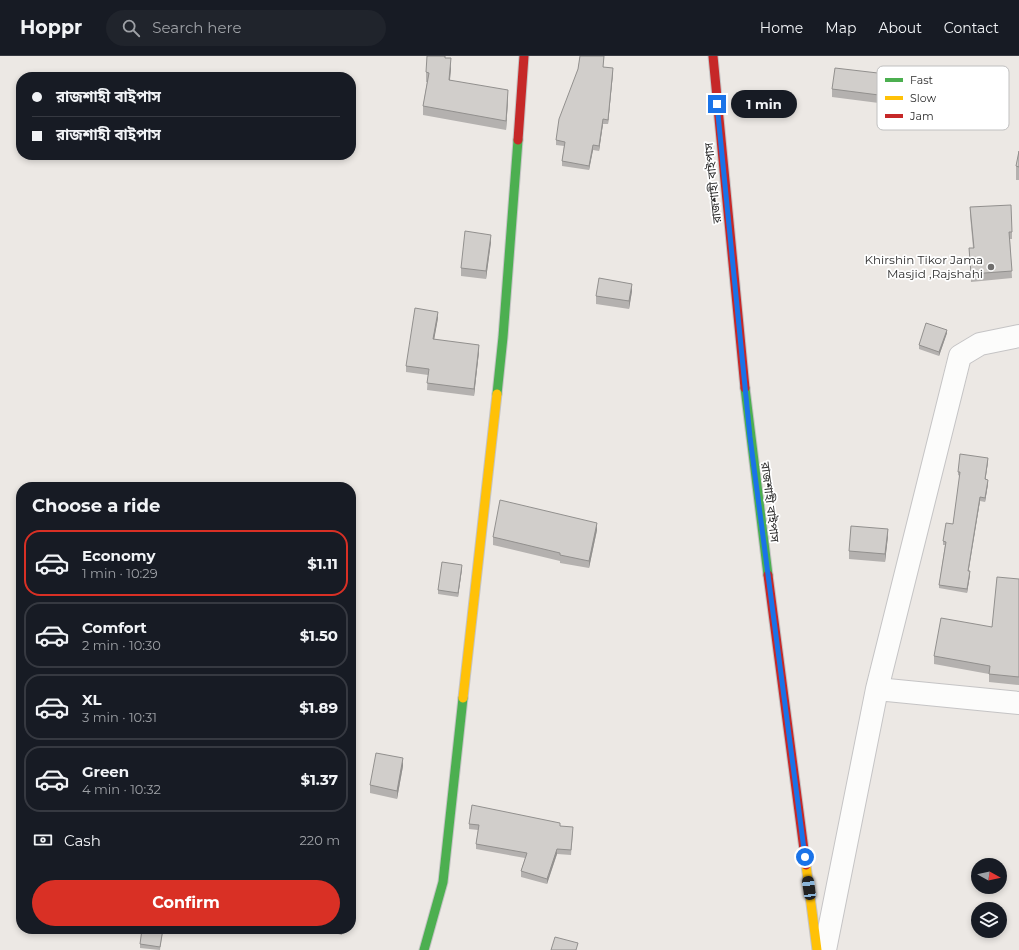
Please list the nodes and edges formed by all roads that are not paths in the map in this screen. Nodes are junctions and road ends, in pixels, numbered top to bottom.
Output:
1 (524, 56) edge
2 (713, 56) edge
3 (1019, 336) edge
4 (877, 689) junction
5 (1019, 703) edge
6 (424, 950) edge
7 (817, 950) edge
8 (825, 950) edge

1 - 6 main road
2 - 7 main road, রাজশাহী বাইপাস
3 - 4 street
4 - 5 street
4 - 8 street

